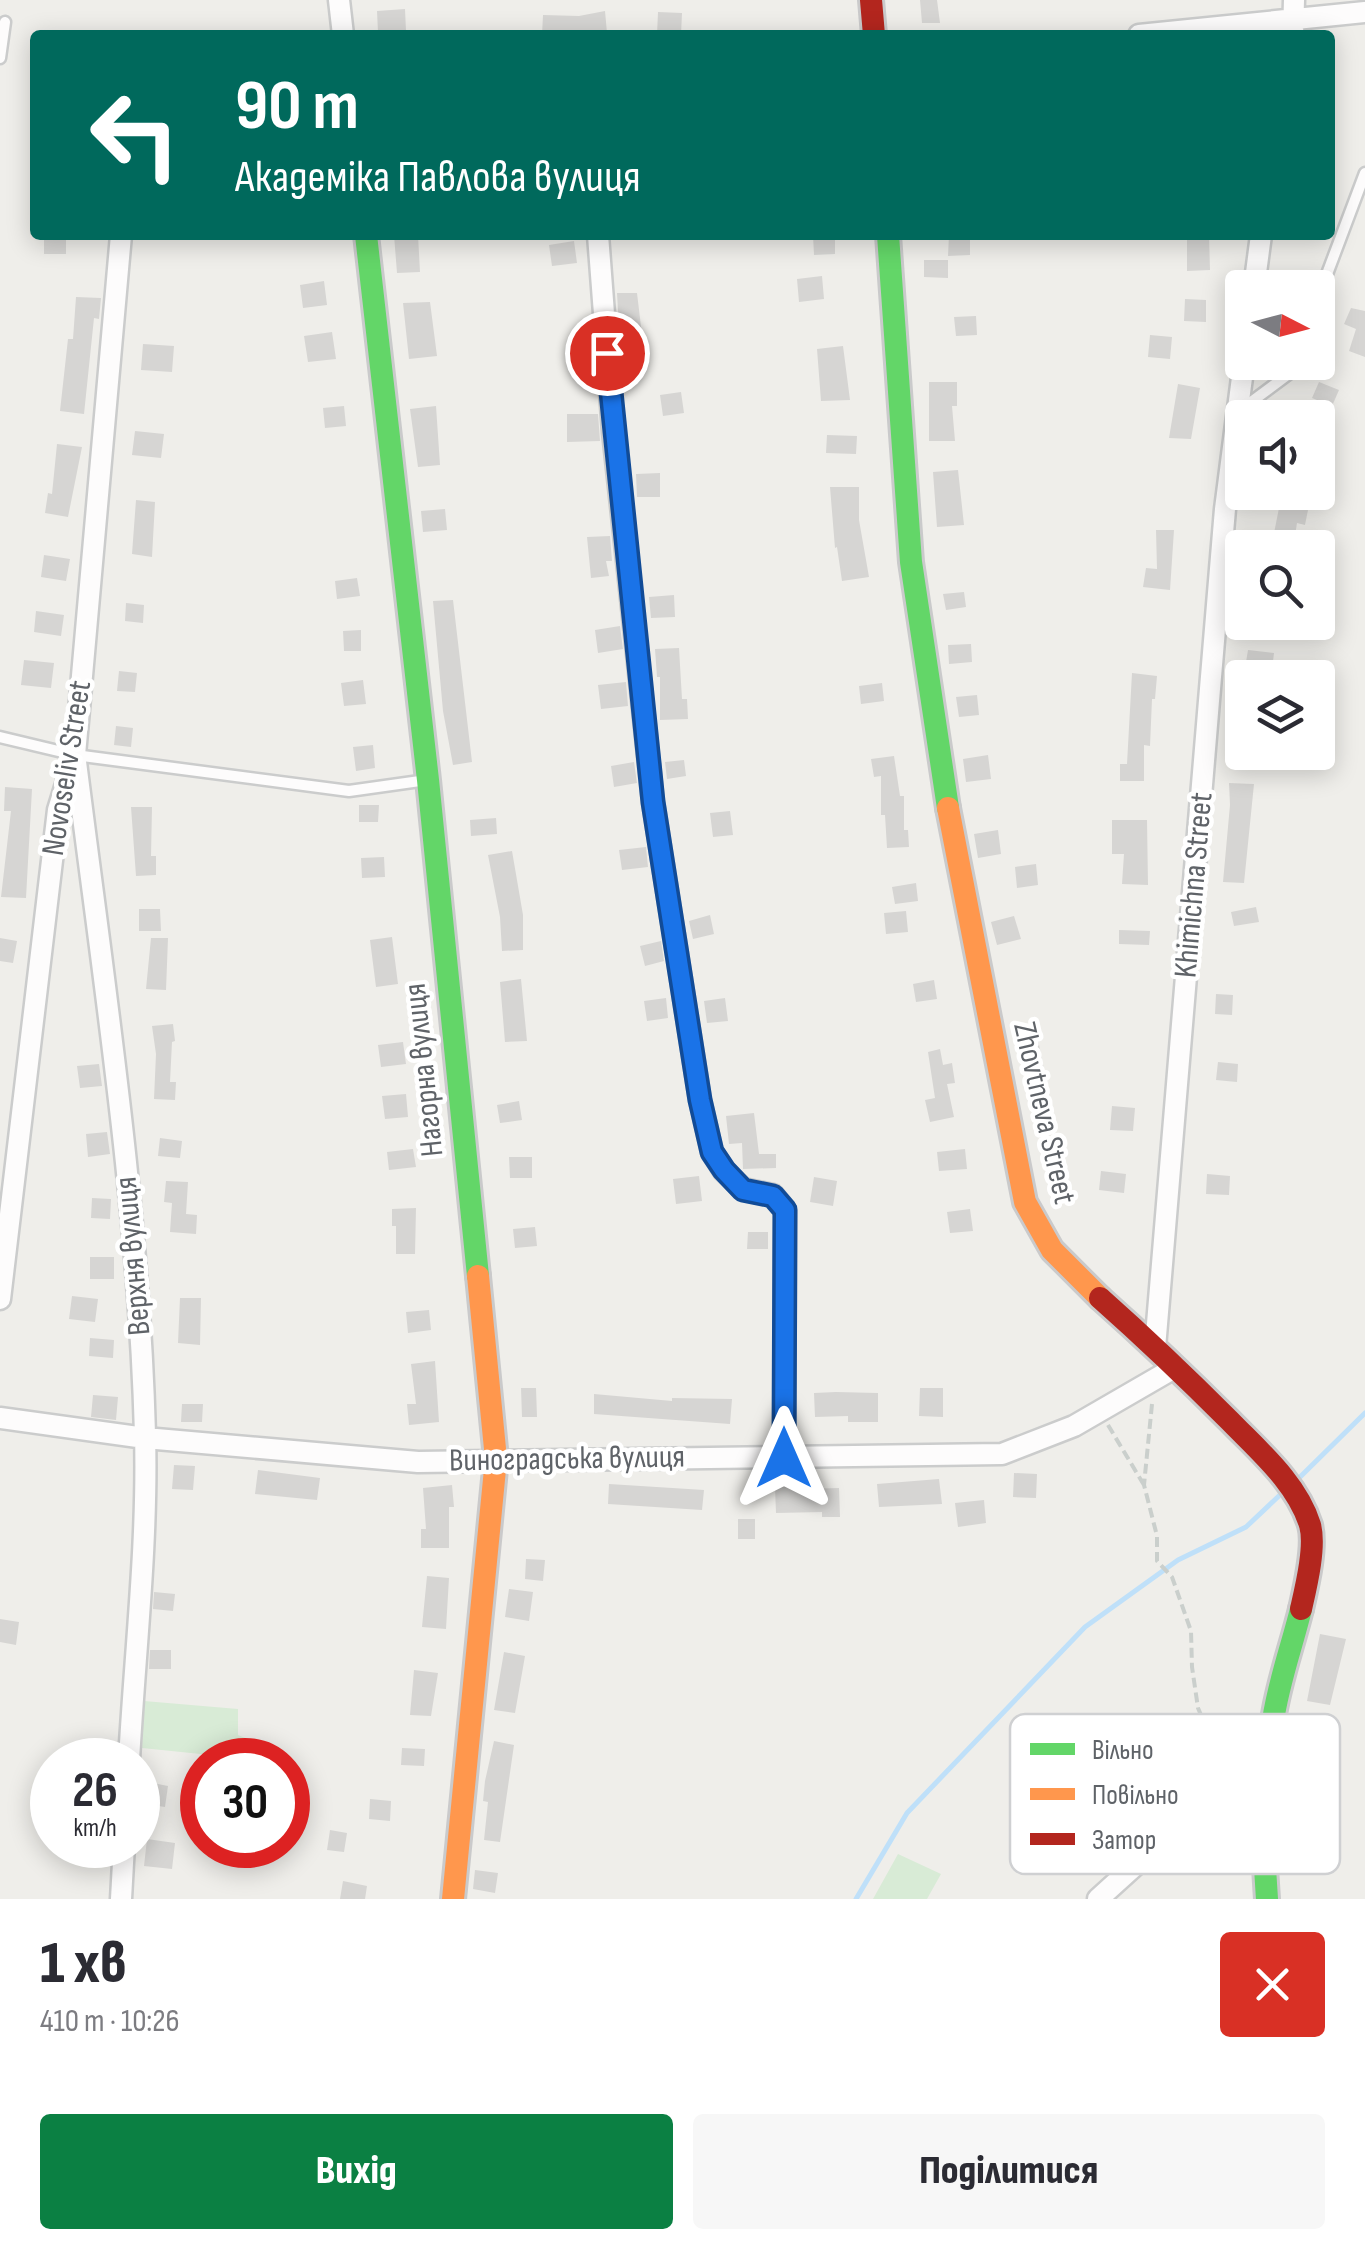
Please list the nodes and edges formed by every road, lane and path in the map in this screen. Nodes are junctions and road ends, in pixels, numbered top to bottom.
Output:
1 (339, 0) edge
2 (871, 0) edge
3 (1365, 12) edge
4 (1294, 18) edge
5 (5, 22) dead end
6 (342, 30) edge
7 (874, 30) edge
8 (1185, 30) edge
9 (0, 58) edge
10 (1365, 173) edge
11 (121, 240) edge
12 (367, 240) edge
13 (598, 240) edge
14 (888, 240) edge
15 (1260, 240) edge
16 (1256, 270) edge
17 (1329, 270) edge
18 (1281, 380) edge
19 (1254, 400) edge
20 (1225, 508) edge
21 (0, 736) edge
22 (75, 755) junction
23 (428, 780) junction
24 (0, 1300) edge
25 (1155, 1348) junction
26 (1166, 1373) junction
27 (1100, 1412) junction
28 (0, 1418) edge
29 (145, 1438) junction
30 (784, 1458) junction
31 (496, 1459) junction
32 (1144, 1485) junction
33 (1201, 1714) edge
34 (1273, 1714) edge
35 (130, 1738) edge
36 (123, 1868) edge
37 (1126, 1874) edge
38 (1265, 1874) edge
39 (121, 1899) edge
40 (452, 1899) edge
41 (1098, 1899) edge
42 (1267, 1899) edge

1 - 6 street
2 - 7 main road
3 - 4 street
4 - 8 street
5 - 9 lane
10 - 17 lane
11 - 22 street, Novoseliv Street
12 - 23 main road, Нагорна вулиця
13 - 30 street
14 - 25 main road, Zhovtneva Street
15 - 16 street
18 - 19 lane
20 - 25 street, Khimichna Street
21 - 22 lane
22 - 23 lane
22 - 24 street, Novoseliv Street
22 - 29 street, Верхня вулиця
23 - 31 main road, Нагорна вулиця
25 - 26 main road, Zhovtneva Street
26 - 27 street, Виноградська вулиця
26 - 32 path
26 - 34 main road, Zhovtneva Street
27 - 30 street, Виноградська вулиця
27 - 32 path
28 - 29 street, Виноградська вулиця
29 - 31 street, Виноградська вулиця
29 - 35 street, Верхня вулиця
30 - 31 street, Виноградська вулиця
31 - 40 main road, Нагорна вулиця
32 - 33 path
36 - 39 street
37 - 41 street
38 - 42 main road, Zhovtneva Street

